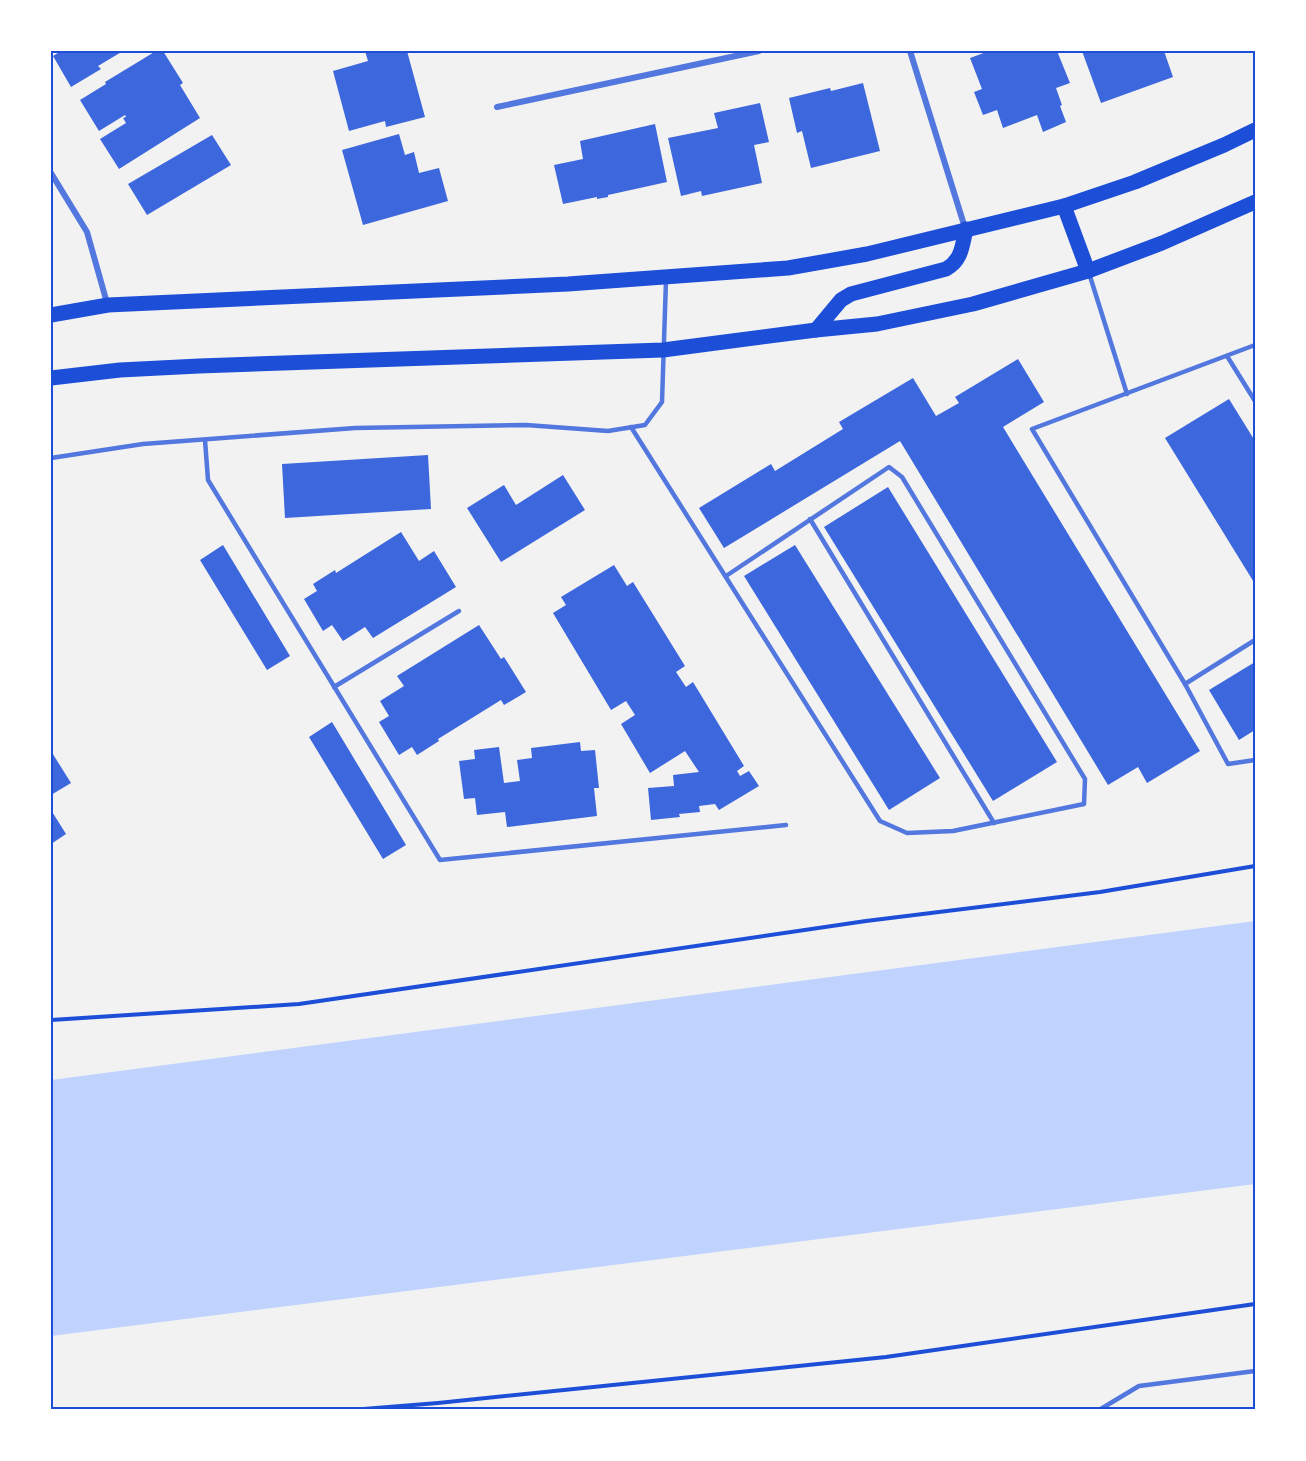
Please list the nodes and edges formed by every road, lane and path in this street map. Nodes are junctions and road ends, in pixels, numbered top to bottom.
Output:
1 (759, 51) edge
2 (910, 51) edge
3 (497, 107) dead end
4 (1255, 130) edge
5 (51, 173) edge
6 (1255, 202) edge
7 (1064, 206) junction
8 (966, 229) junction
9 (1088, 271) junction
10 (666, 277) junction
11 (108, 305) junction
12 (51, 315) edge
13 (816, 330) junction
14 (1255, 345) edge
15 (663, 350) junction
16 (1227, 356) junction
17 (51, 378) edge
18 (1127, 394) junction
19 (1255, 401) edge
20 (632, 427) junction
21 (205, 440) junction
22 (51, 458) edge
23 (810, 519) junction
24 (726, 576) junction
25 (459, 611) dead end
26 (1255, 640) edge
27 (1185, 684) junction
28 (334, 687) junction
29 (1255, 760) edge
30 (994, 823) junction
31 (786, 825) dead end
32 (1255, 866) edge
33 (51, 1020) edge
34 (1255, 1304) edge
35 (1255, 1371) edge
36 (351, 1410) edge
37 (1098, 1410) edge

1 - 3 street
2 - 8 street
4 - 7 main road
5 - 11 street
6 - 9 main road
7 - 8 main road
7 - 9 main road
8 - 10 main road
8 - 13 main road
9 - 13 main road
9 - 18 lane
10 - 11 main road
10 - 15 lane
11 - 12 main road
13 - 15 main road
14 - 16 lane
15 - 17 main road
15 - 20 lane
16 - 18 lane
16 - 19 lane
18 - 27 lane
20 - 21 lane
20 - 24 lane
21 - 22 lane
21 - 28 lane
23 - 24 lane
23 - 30 lane
23 - 30 lane
24 - 30 lane
25 - 28 lane
26 - 27 lane
27 - 29 lane
28 - 31 lane
32 - 33 path
34 - 36 path
35 - 37 lane

